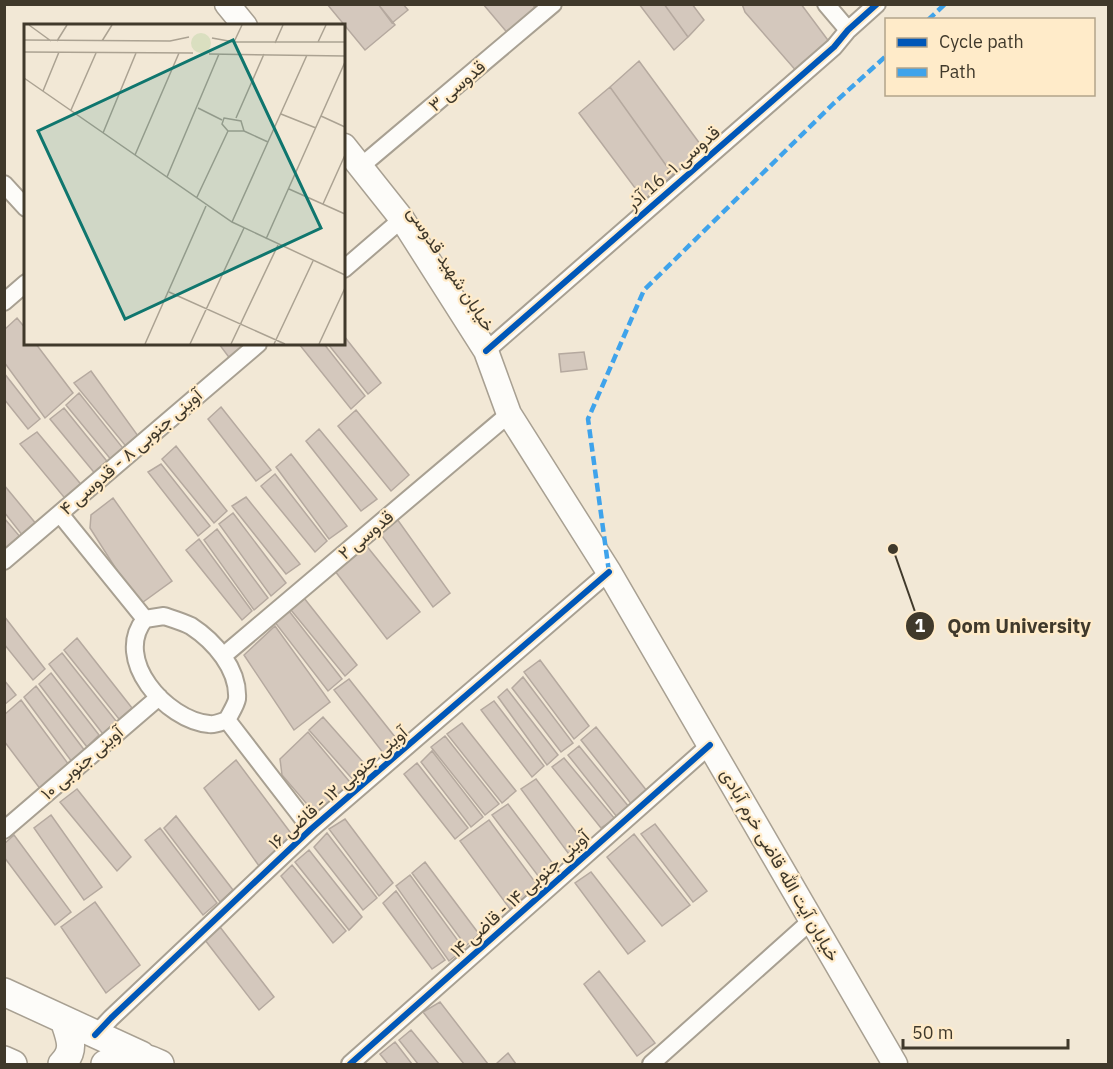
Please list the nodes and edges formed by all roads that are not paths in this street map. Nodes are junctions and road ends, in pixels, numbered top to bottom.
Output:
1 (553, 4) edge
2 (826, 4) edge
3 (877, 4) edge
4 (848, 30) junction
5 (345, 147) edge
6 (360, 167) junction
7 (4, 184) edge
8 (24, 206) edge
9 (402, 219) junction
10 (345, 269) edge
11 (24, 285) edge
12 (4, 302) edge
13 (257, 345) edge
14 (486, 351) junction
15 (509, 414) junction
16 (60, 514) junction
17 (4, 561) edge
18 (609, 572) junction
19 (145, 619) junction
20 (223, 656) junction
21 (159, 697) junction
22 (227, 720) junction
23 (710, 745) junction
24 (312, 829) junction
25 (4, 830) edge
26 (812, 920) junction
27 (4, 992) edge
28 (64, 1020) junction
29 (95, 1035) junction
30 (4, 1060) edge
31 (151, 1060) edge
32 (13, 1065) edge
33 (63, 1065) edge
34 (105, 1065) edge
35 (350, 1065) edge
36 (651, 1065) edge
37 (895, 1065) edge

1 - 6 street, قدوسی ۳
2 - 4 street
3 - 4 street, قدوسی ۱- 16 آذر
4 - 14 street, قدوسی ۱- 16 آذر
5 - 6 main road, خیابان شهید قدوسی
6 - 9 main road, خیابان شهید قدوسی
7 - 8 street
9 - 10 street
9 - 14 main road, خیابان شهید قدوسی
11 - 12 street
13 - 16 street, آوینی جنوبی ۸ - قدوسی ۴
14 - 15 main road, خیابان شهید قدوسی
15 - 18 main road, خیابان شهید قدوسی
15 - 20 street, قدوسی ۲
16 - 17 street, آوینی جنوبی ۸ - قدوسی ۴
16 - 19 street
18 - 23 main road, خیابان آیت الله قاضی خرم آبادی
18 - 24 street, آوینی جنوبی ۱۲ - قاضی ۱۶
19 - 20 street
19 - 21 street
20 - 22 street
21 - 22 street
21 - 25 street, آوینی جنوبی ۱۰
22 - 24 street
23 - 26 main road, خیابان آیت الله قاضی خرم آبادی
23 - 35 street, آوینی جنوبی ۱۴ - قاضی ۱۴
24 - 29 street, آوینی جنوبی ۱۲ - قاضی ۱۶
26 - 36 street
26 - 37 main road, خیابان آیت الله قاضی خرم آبادی
27 - 28 main road
28 - 29 main road
28 - 33 main road
29 - 31 main road
30 - 32 main road
31 - 34 main road

